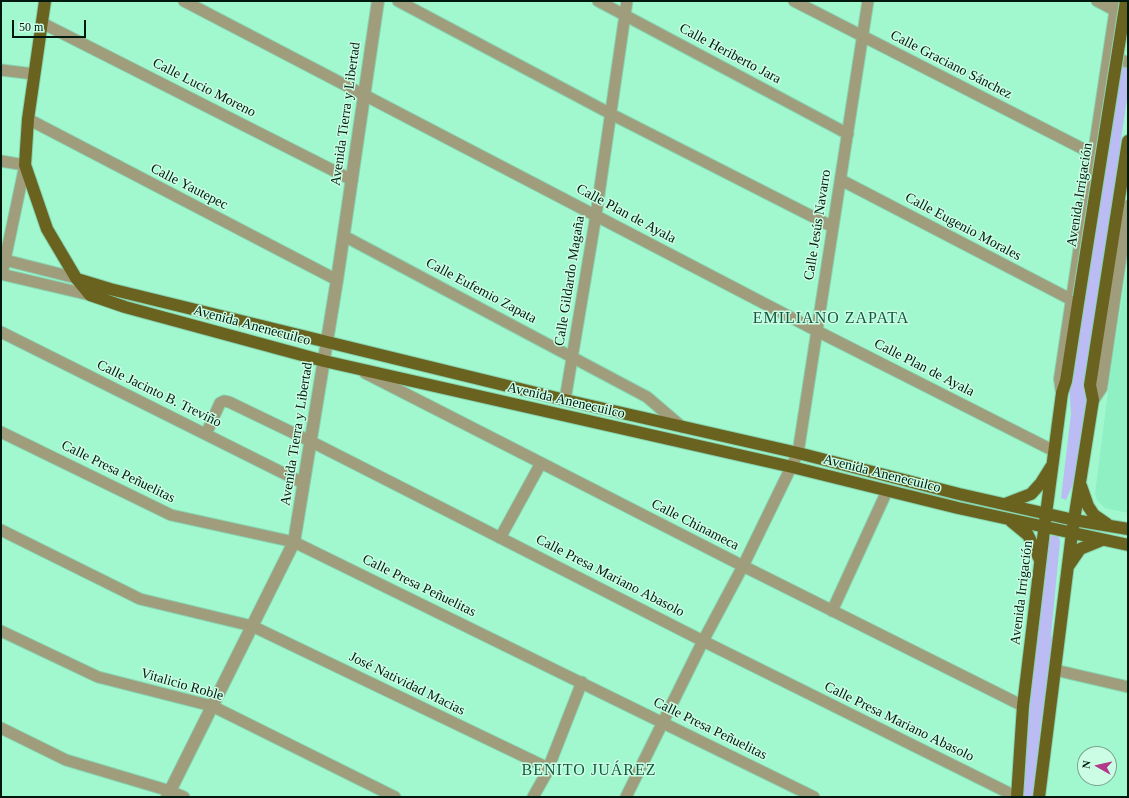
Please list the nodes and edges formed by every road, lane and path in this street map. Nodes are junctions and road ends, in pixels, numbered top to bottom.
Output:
1 (45, 1) edge
2 (184, 1) edge
3 (378, 1) edge
4 (398, 1) edge
5 (598, 1) edge
6 (627, 1) edge
7 (794, 1) edge
8 (868, 1) edge
9 (1097, 1) edge
10 (1126, 1) edge
11 (1116, 6) edge
12 (625, 15) junction
13 (42, 23) junction
14 (863, 37) junction
15 (1109, 57) junction
16 (1128, 62) edge
17 (1, 70) edge
18 (34, 74) junction
19 (364, 94) junction
20 (611, 114) junction
21 (28, 120) junction
22 (848, 134) junction
23 (1128, 141) edge
24 (1094, 155) junction
25 (1, 162) edge
26 (25, 165) junction
27 (352, 180) junction
28 (841, 180) junction
29 (1128, 206) edge
30 (596, 216) junction
31 (833, 227) junction
32 (344, 236) junction
33 (3, 260) edge
34 (1, 274) edge
35 (76, 278) junction
36 (337, 280) junction
37 (90, 295) junction
38 (1076, 299) junction
39 (817, 331) junction
40 (1, 332) edge
41 (327, 342) junction
42 (572, 356) junction
43 (324, 361) junction
44 (354, 367) junction
45 (565, 400) junction
46 (1093, 400) junction
47 (682, 427) junction
48 (1, 432) edge
49 (206, 434) junction
50 (310, 440) junction
51 (1054, 451) junction
52 (798, 453) junction
53 (542, 463) junction
54 (1053, 464) junction
55 (792, 468) junction
56 (1080, 482) junction
57 (303, 483) junction
58 (888, 491) junction
59 (1005, 504) junction
60 (1046, 514) junction
61 (1008, 519) junction
62 (1074, 520) junction
63 (1110, 525) junction
64 (1045, 527) junction
65 (1, 530) edge
66 (1128, 530) edge
67 (1072, 533) junction
68 (500, 538) junction
69 (1102, 540) junction
70 (294, 542) junction
71 (1128, 545) edge
72 (1041, 561) junction
73 (743, 566) junction
74 (1068, 566) junction
75 (832, 611) junction
76 (252, 626) junction
77 (1, 631) edge
78 (703, 641) junction
79 (1055, 670) junction
80 (582, 682) junction
81 (1128, 687) edge
82 (212, 706) junction
83 (1023, 706) junction
84 (663, 722) junction
85 (1, 728) edge
86 (547, 771) junction
87 (169, 794) edge
88 (1042, 796) edge
89 (184, 797) edge
90 (395, 797) edge
91 (533, 797) edge
92 (541, 797) edge
93 (626, 797) edge
94 (814, 797) edge
95 (1017, 797) edge

1 - 13 main road
2 - 19 street, Calle Plan de Ayala
3 - 19 street, Avenida Tierra y Libertad
4 - 20 street
5 - 12 street, Calle Heriberto Jara
6 - 12 street, Calle Gildardo Magaña
7 - 14 street, Calle Graciano Sánchez
8 - 14 street, Calle Jesús Navarro
9 - 11 street
10 - 38 main road, Avenida Irrigación, bridge
11 - 15 street, Avenida Irrigación
12 - 20 street, Calle Gildardo Magaña
12 - 22 street, Calle Heriberto Jara
13 - 18 main road
13 - 27 street, Calle Lucio Moreno
14 - 22 street, Calle Jesús Navarro
14 - 24 street, Calle Graciano Sánchez
15 - 16 street
15 - 24 street, Avenida Irrigación
17 - 18 street
18 - 21 main road
19 - 27 street, Avenida Tierra y Libertad
19 - 30 street, Calle Plan de Ayala
20 - 30 street, Calle Gildardo Magaña
20 - 31 street
21 - 26 main road
21 - 36 street, Calle Yautepec
22 - 28 street, Calle Jesús Navarro
23 - 46 main road
24 - 38 street, Avenida Irrigación
25 - 26 street
26 - 33 street
26 - 35 main road
27 - 32 street, Avenida Tierra y Libertad
28 - 31 street, Calle Jesús Navarro
28 - 38 street, Calle Eugenio Morales
29 - 46 street
30 - 39 street, Calle Plan de Ayala
30 - 42 street, Calle Gildardo Magaña
31 - 39 street, Calle Jesús Navarro
32 - 36 street, Avenida Tierra y Libertad
32 - 42 street, Calle Eufemio Zapata
33 - 34 street
33 - 35 street, Avenida Anenecuilco
34 - 37 street, Avenida Anenecuilco
35 - 37 main road
35 - 41 main road, Avenida Anenecuilco
36 - 41 street, Avenida Tierra y Libertad
37 - 43 main road, Avenida Anenecuilco
38 - 51 main road, Avenida Irrigación
39 - 51 street, Calle Plan de Ayala
39 - 52 street, Calle Jesús Navarro
40 - 49 street, Calle Jacinto B. Treviño
41 - 43 street, Avenida Tierra y Libertad
41 - 45 main road, Avenida Anenecuilco
42 - 45 street, Calle Gildardo Magaña
42 - 47 street, Calle Eufemio Zapata
43 - 44 main road, Avenida Anenecuilco
43 - 50 street, Avenida Tierra y Libertad
44 - 53 street, Calle Chinameca
44 - 55 main road, Avenida Anenecuilco
45 - 47 main road, Avenida Anenecuilco
46 - 56 main road
47 - 52 main road, Avenida Anenecuilco
48 - 70 street, Calle Presa Peñuelitas
49 - 50 street, Calle Presa Mariano Abasolo
49 - 57 street, Calle Jacinto B. Treviño
50 - 57 street, Avenida Tierra y Libertad
50 - 68 street, Calle Presa Mariano Abasolo
51 - 54 main road, Avenida Irrigación
52 - 55 street, Calle Jesús Navarro
52 - 59 main road, Avenida Anenecuilco
53 - 68 street
53 - 73 street, Calle Chinameca
54 - 59 main road
54 - 60 main road, Avenida Irrigación
55 - 58 main road, Avenida Anenecuilco
55 - 73 street, Calle Jesús Navarro
56 - 62 main road
56 - 63 main road
57 - 70 street, Avenida Tierra y Libertad
58 - 61 main road, Avenida Anenecuilco
58 - 75 street
59 - 60 main road, Avenida Anenecuilco
60 - 62 main road, Avenida Anenecuilco
60 - 64 main road, Avenida Irrigación
61 - 64 main road, Avenida Anenecuilco
61 - 72 main road
62 - 63 main road, Avenida Anenecuilco
62 - 67 main road
63 - 66 main road, Avenida Anenecuilco
64 - 67 main road, Avenida Anenecuilco
64 - 72 main road, Avenida Irrigación
65 - 76 street, José Natividad Macias
67 - 69 main road, Avenida Anenecuilco
67 - 74 main road
68 - 78 street, Calle Presa Mariano Abasolo
69 - 71 main road, Avenida Anenecuilco
69 - 74 main road
70 - 76 street, Avenida Tierra y Libertad
70 - 80 street, Calle Presa Peñuelitas
72 - 83 main road, Avenida Irrigación
73 - 75 street, Calle Chinameca
73 - 78 street, Calle Jesús Navarro
74 - 79 main road
75 - 83 street, Calle Chinameca
76 - 82 street, Avenida Tierra y Libertad
76 - 86 street, José Natividad Macias
77 - 82 street, Vitalicio Roble
78 - 84 street, Calle Jesús Navarro
78 - 95 street, Calle Presa Mariano Abasolo
79 - 81 street
79 - 88 main road
80 - 84 street, Calle Presa Peñuelitas
80 - 86 street
82 - 87 street, Avenida Tierra y Libertad
82 - 90 street, Vitalicio Roble
83 - 95 main road, Avenida Irrigación
84 - 93 street, Calle Jesús Navarro
84 - 94 street, Calle Presa Peñuelitas
85 - 87 street
86 - 91 street
86 - 92 street
87 - 89 street

